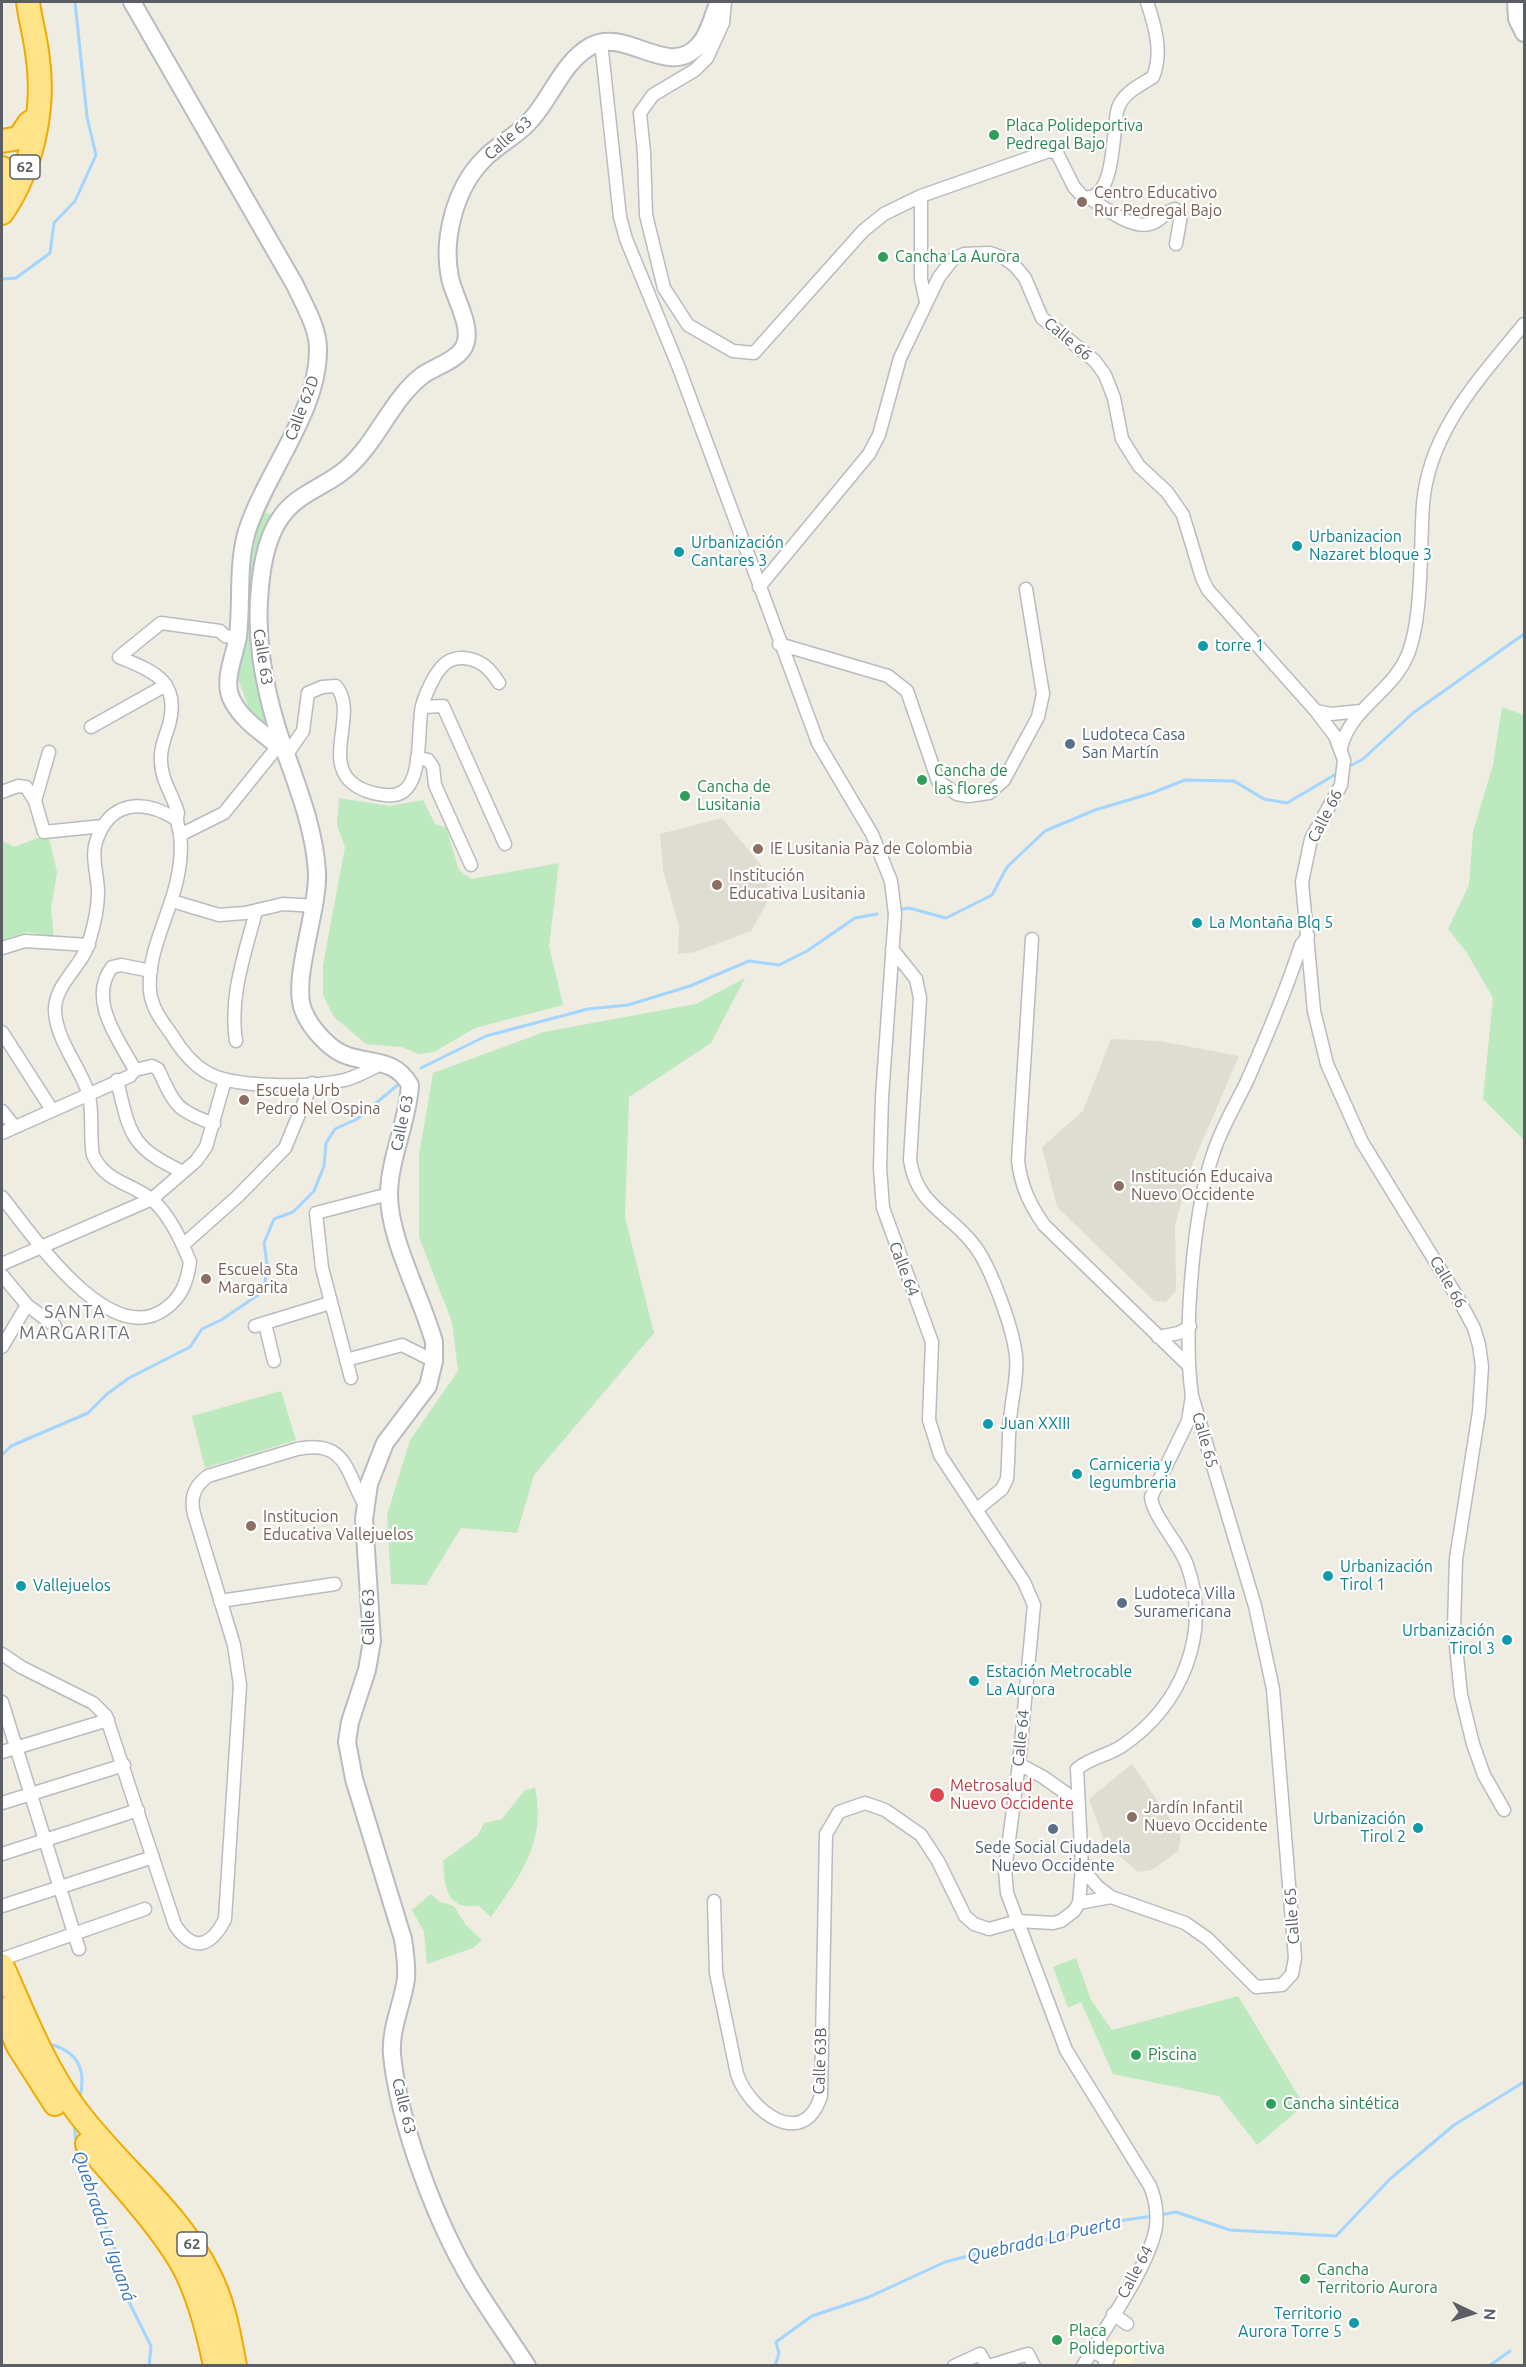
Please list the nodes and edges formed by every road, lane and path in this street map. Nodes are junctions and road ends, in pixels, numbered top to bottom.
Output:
1 (28, 2) edge
2 (132, 2) edge
3 (720, 2) edge
4 (725, 2) edge
5 (1147, 2) edge
6 (1516, 2) edge
7 (1524, 33) edge
8 (601, 42) junction
9 (38, 118) junction
10 (2, 141) edge
11 (2, 168) edge
12 (2, 193) edge
13 (921, 196) junction
14 (1089, 198) junction
15 (2, 213) edge
16 (1176, 244) dead end
17 (926, 302) junction
18 (1524, 324) edge
19 (759, 587) junction
20 (1026, 589) dead end
21 (237, 638) junction
22 (779, 644) junction
23 (499, 683) dead end
24 (166, 686) junction
25 (422, 707) junction
26 (1316, 711) junction
27 (1361, 711) junction
28 (91, 728) dead end
29 (1341, 748) junction
30 (283, 750) junction
31 (49, 752) dead end
32 (417, 758) junction
33 (2, 792) edge
34 (35, 801) junction
35 (176, 819) junction
36 (103, 826) junction
37 (180, 835) junction
38 (505, 844) dead end
39 (471, 866) dead end
40 (172, 901) junction
41 (316, 906) junction
42 (256, 911) junction
43 (1308, 936) junction
44 (1032, 939) dead end
45 (89, 945) junction
46 (2, 948) edge
47 (892, 950) junction
48 (151, 971) junction
49 (2, 1032) edge
50 (236, 1041) dead end
51 (383, 1063) junction
52 (135, 1070) junction
53 (117, 1080) junction
54 (225, 1080) junction
55 (312, 1083) junction
56 (88, 1094) junction
57 (52, 1110) junction
58 (2, 1111) edge
59 (214, 1124) junction
60 (14, 1126) junction
61 (2, 1133) edge
62 (183, 1172) junction
63 (389, 1194) junction
64 (2, 1197) edge
65 (152, 1199) junction
66 (183, 1245) junction
67 (40, 1247) junction
68 (2, 1264) edge
69 (2, 1275) edge
70 (330, 1303) junction
71 (27, 1305) junction
72 (55, 1326) dead end
73 (1190, 1326) junction
74 (1158, 1337) junction
75 (2, 1347) edge
76 (346, 1359) junction
77 (274, 1361) dead end
78 (434, 1361) junction
79 (1187, 1364) junction
80 (351, 1378) dead end
81 (1192, 1396) junction
82 (365, 1505) junction
83 (976, 1510) junction
84 (335, 1584) dead end
85 (220, 1601) junction
86 (2, 1654) edge
87 (2, 1702) edge
88 (108, 1720) junction
89 (15, 1748) junction
90 (2, 1752) edge
91 (1019, 1764) junction
92 (124, 1765) junction
93 (29, 1794) junction
94 (1077, 1801) junction
95 (2, 1803) edge
96 (138, 1810) junction
97 (1504, 1810) dead end
98 (43, 1841) junction
99 (2, 1854) edge
100 (153, 1857) junction
101 (1082, 1868) junction
102 (58, 1887) junction
103 (1111, 1897) junction
104 (714, 1901) dead end
105 (1079, 1903) junction
106 (2, 1906) edge
107 (145, 1909) dead end
108 (1018, 1922) junction
109 (74, 1933) junction
110 (79, 1949) dead end
111 (3, 1962) edge
112 (2, 2009) edge
113 (102, 2150) junction
114 (1113, 2314) junction
115 (1127, 2324) dead end
116 (1091, 2352) junction
117 (215, 2366) edge
118 (235, 2366) edge
119 (527, 2366) edge
120 (954, 2366) edge
121 (988, 2366) edge
122 (1034, 2366) edge
123 (1083, 2366) edge
124 (1104, 2366) edge

1 - 9 highway, 62
2 - 21 main road, Calle 62D
3 - 8 main road
4 - 13 street
5 - 14 street
6 - 7 main road
8 - 19 street, Calle 64
8 - 30 main road, Calle 63
9 - 10 highway
9 - 15 highway, 62
11 - 12 highway
13 - 14 street
13 - 17 street
14 - 16 street
17 - 19 street, Calle 66
17 - 26 street, Calle 66
18 - 27 street
19 - 22 street, Calle 64
20 - 22 street
21 - 24 street
21 - 30 main road, Calle 62D
22 - 47 street, Calle 64
23 - 25 street
24 - 28 street
24 - 35 street
25 - 32 street
25 - 38 street
26 - 27 street
26 - 29 street, Calle 66
27 - 29 street
29 - 43 street, Calle 66
30 - 32 street
30 - 37 street
30 - 41 main road, Calle 63
31 - 34 street
32 - 39 street
33 - 34 street
34 - 36 street
35 - 36 street
35 - 37 street
36 - 45 street
37 - 40 street
40 - 42 street
40 - 48 street
41 - 42 street
41 - 51 main road, Calle 63
42 - 50 street
43 - 73 street, Calle 65
43 - 97 street, Calle 66
44 - 74 street
45 - 46 street
45 - 56 street
47 - 83 street, Calle 64
47 - 83 street
48 - 52 street
48 - 54 street
49 - 57 street
51 - 55 street
51 - 63 main road, Calle 63
52 - 53 street
52 - 59 street
53 - 56 street
53 - 62 street
54 - 55 street
54 - 59 street
55 - 66 street
56 - 57 street
56 - 65 street
57 - 60 street
58 - 60 street
59 - 62 street
60 - 61 street
62 - 65 street
63 - 70 street
63 - 78 main road, Calle 63
64 - 67 street
65 - 66 street
65 - 67 street
66 - 67 street
67 - 68 street
69 - 71 street
70 - 76 street
70 - 77 street
71 - 72 street
71 - 75 street
73 - 74 street
73 - 79 street, Calle 65
74 - 79 street
76 - 78 street
76 - 80 street
78 - 82 main road, Calle 63
79 - 81 street, Calle 65
81 - 94 street
81 - 103 street, Calle 65
82 - 85 street
82 - 119 main road, Calle 63
83 - 91 street, Calle 64
84 - 85 street
85 - 100 street
86 - 88 street
87 - 89 street
88 - 89 street
88 - 92 street
89 - 90 street
89 - 93 street
91 - 94 street
91 - 108 street, Calle 64
92 - 93 street
92 - 96 street
93 - 95 street
93 - 98 street
94 - 101 street
96 - 98 street
96 - 100 street
98 - 99 street
98 - 102 street
100 - 102 street
101 - 103 street
101 - 105 street
102 - 106 street
102 - 109 street
103 - 105 street
104 - 108 street, Calle 63B
105 - 108 street
107 - 109 street
108 - 114 street, Calle 64
109 - 110 street
109 - 111 street
111 - 113 highway, 62
112 - 113 highway, 62
113 - 117 highway, 62
113 - 118 highway, 62
114 - 115 street
114 - 116 street, Calle 64
116 - 123 street, Calle 64
116 - 124 street
120 - 121 street
121 - 122 street

